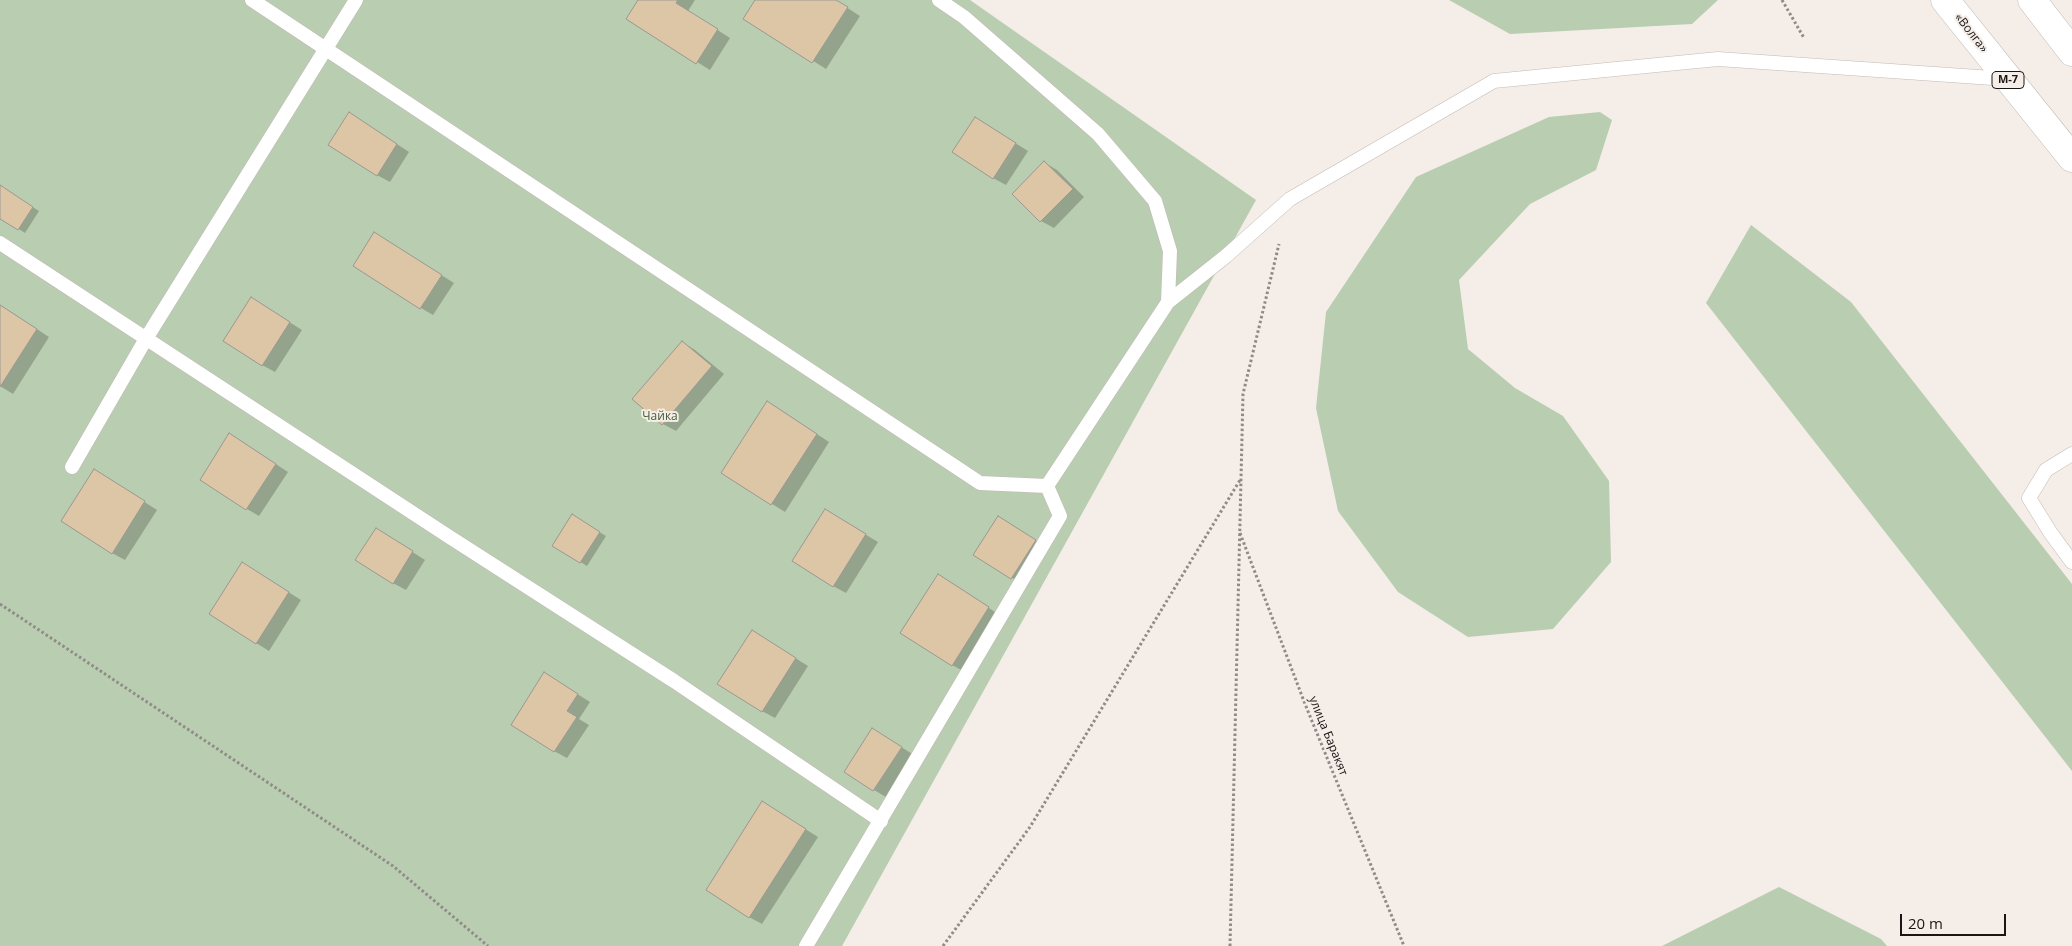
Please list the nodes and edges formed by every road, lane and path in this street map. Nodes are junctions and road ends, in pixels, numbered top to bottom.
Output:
1 (252, 0) edge
2 (356, 0) edge
3 (939, 0) edge
4 (1782, 0) edge
5 (1945, 0) edge
6 (2032, 0) edge
7 (327, 48) junction
8 (2072, 52) edge
9 (1822, 67) junction
10 (2008, 79) junction
11 (2072, 158) edge
12 (1290, 199) junction
13 (0, 243) edge
14 (1168, 302) junction
15 (147, 337) junction
16 (2072, 454) edge
17 (72, 467) dead end
18 (1241, 480) junction
19 (1047, 486) junction
20 (1240, 531) junction
21 (2072, 562) edge
22 (0, 604) edge
23 (881, 821) junction
24 (488, 946) edge
25 (806, 946) edge
26 (943, 946) edge
27 (1230, 946) edge
28 (1404, 946) edge

1 - 7 lane
2 - 7 lane
3 - 14 lane
4 - 9 path
5 - 10 highway, «Волга» / М-7
6 - 8 highway
7 - 15 lane
7 - 19 lane
9 - 10 lane
9 - 12 lane
10 - 11 highway, «Волга» / М-7
12 - 14 lane
12 - 18 path
13 - 15 lane
14 - 19 lane
15 - 17 lane
15 - 23 lane
16 - 21 lane
18 - 20 path
18 - 26 path
19 - 23 lane
20 - 27 path
20 - 28 path, улица Баракят
22 - 24 path
23 - 25 lane

